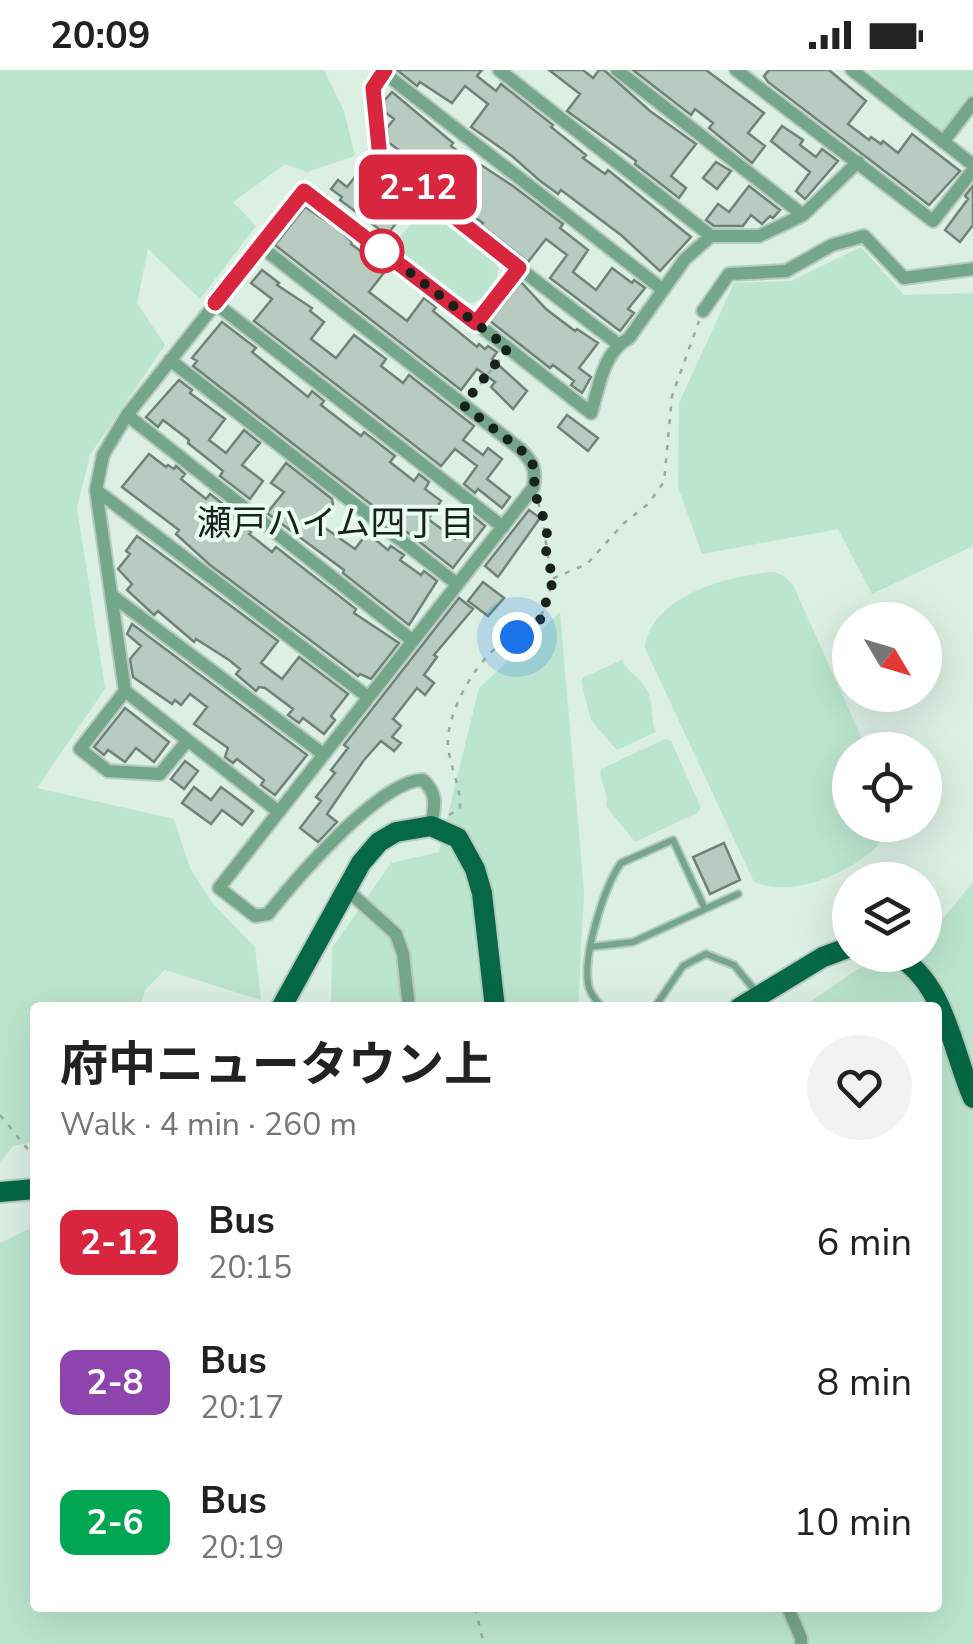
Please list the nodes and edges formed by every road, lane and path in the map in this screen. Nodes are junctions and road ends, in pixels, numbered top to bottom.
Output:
1 (499, 70) edge
2 (618, 70) edge
3 (736, 70) edge
4 (853, 70) edge
5 (384, 71) edge
6 (973, 103) edge
7 (942, 142) junction
8 (858, 162) junction
9 (973, 168) edge
10 (803, 215) junction
11 (711, 236) junction
12 (260, 246) junction
13 (519, 268) junction
14 (973, 269) edge
15 (662, 289) junction
16 (215, 303) junction
17 (703, 311) joint
18 (476, 323) junction
19 (618, 344) junction
20 (508, 348) junction
21 (170, 360) junction
22 (463, 405) junction
23 (127, 415) junction
24 (533, 488) junction
25 (96, 490) junction
26 (502, 528) junction
27 (554, 578) junction
28 (457, 584) junction
29 (111, 595) junction
30 (413, 641) junction
31 (125, 691) junction
32 (368, 697) junction
33 (188, 740) junction
34 (324, 754) junction
35 (279, 812) junction
36 (431, 826) junction
37 (346, 889) junction
38 (738, 894) dead end
39 (705, 909) junction
40 (590, 947) junction
41 (832, 953) edge
42 (917, 972) edge
43 (758, 994) junction
44 (284, 1002) edge
45 (407, 1002) edge
46 (493, 1002) edge
47 (598, 1002) edge
48 (658, 1002) edge
49 (747, 1002) edge
50 (937, 1002) edge
51 (942, 1016) edge
52 (973, 1098) edge
53 (0, 1115) edge
54 (30, 1152) edge
55 (30, 1189) edge
56 (0, 1192) edge
57 (476, 1612) edge
58 (790, 1612) edge
59 (484, 1644) edge
60 (800, 1644) edge

1 - 11 street
2 - 10 street
3 - 8 street
4 - 7 street
5 - 13 street
5 - 15 street
6 - 7 street
7 - 9 street
8 - 9 street
8 - 10 street
10 - 11 street
11 - 15 street
12 - 16 street
12 - 18 street
12 - 22 street
13 - 18 street
13 - 19 street
14 - 17 street
15 - 19 street
16 - 21 street
16 - 26 street
17 - 27 path
18 - 20 street
19 - 20 street
20 - 22 path
21 - 23 street
21 - 28 street
22 - 24 street
23 - 25 street
23 - 30 street
24 - 26 street
24 - 27 path
25 - 29 street
25 - 32 street
26 - 28 street
27 - 36 path
28 - 30 street
29 - 31 street
29 - 34 street
30 - 32 street
31 - 33 street
31 - 33 street
32 - 34 street
33 - 35 street
34 - 35 street
35 - 36 street
36 - 37 main road
36 - 46 main road
37 - 44 main road
37 - 45 street
38 - 39 lane
39 - 40 lane
39 - 40 lane
40 - 47 lane
41 - 43 main road
42 - 50 main road
43 - 48 lane
43 - 49 main road
51 - 52 main road
53 - 54 path
55 - 56 main road
57 - 59 path
58 - 60 street

